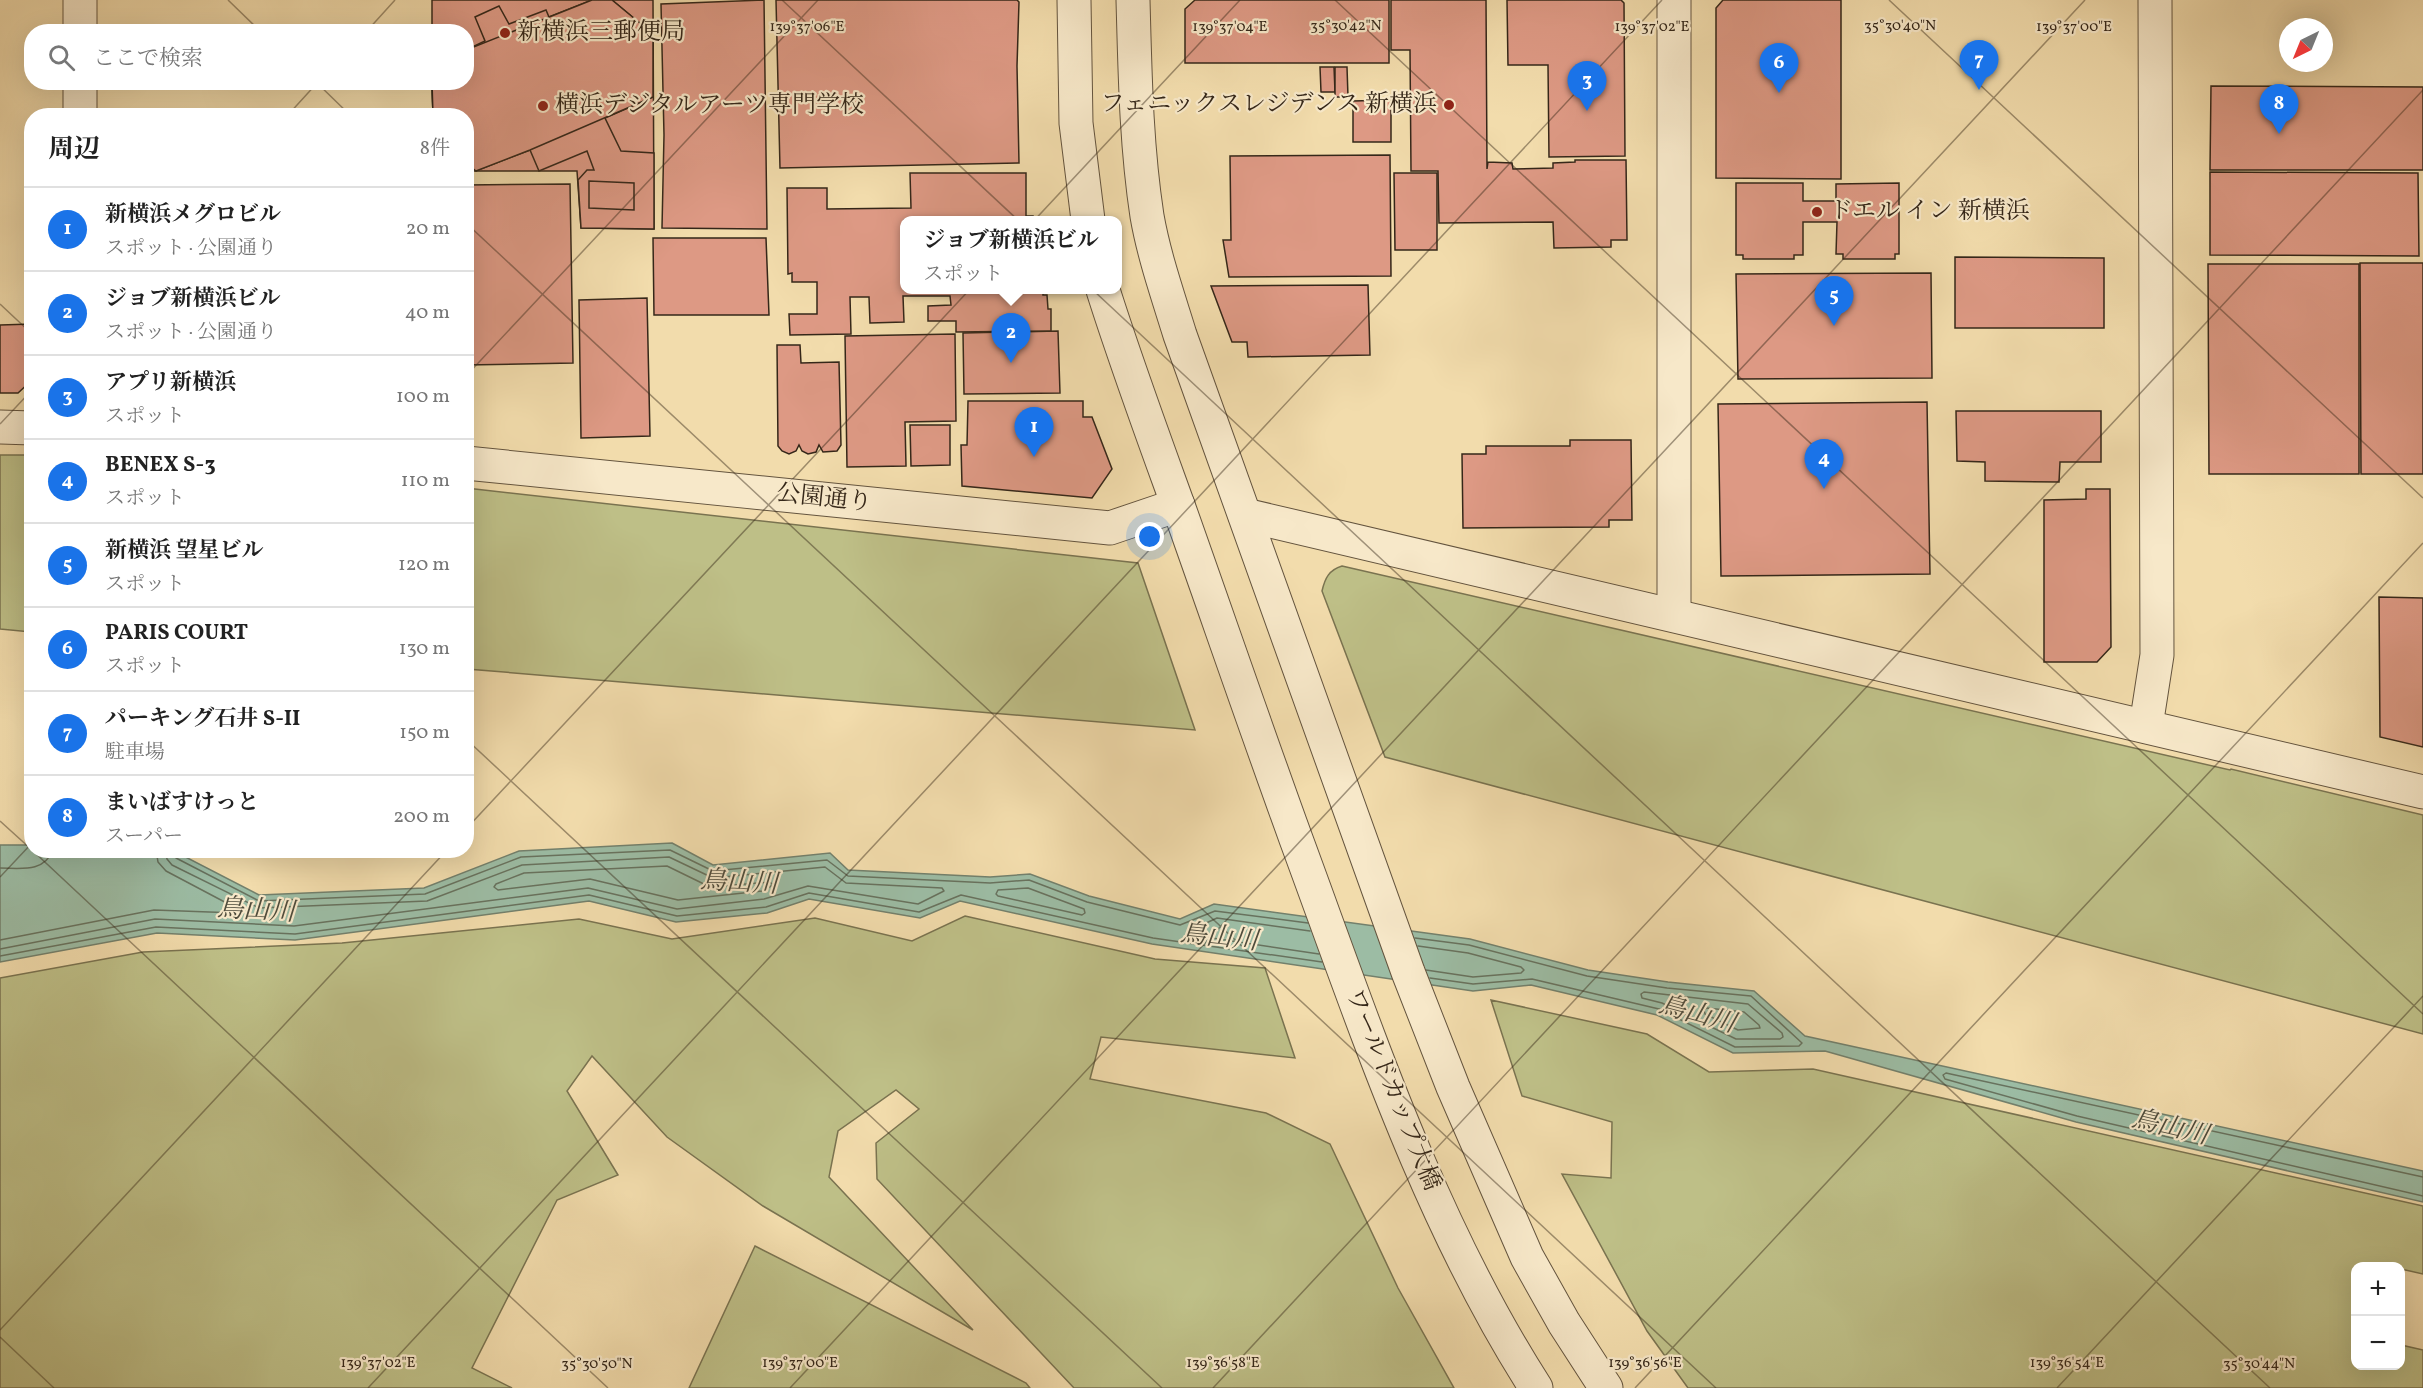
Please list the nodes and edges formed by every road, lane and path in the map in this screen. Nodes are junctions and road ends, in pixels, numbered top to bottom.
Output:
1 (80, 0) edge
2 (1074, 0) edge
3 (1133, 0) edge
4 (1674, 0) edge
5 (2156, 0) edge
6 (80, 24) edge
7 (80, 90) edge
8 (81, 108) edge
9 (1088, 216) edge
10 (1104, 294) edge
11 (0, 427) edge
12 (24, 428) edge
13 (474, 465) edge
14 (1178, 505) junction
15 (1245, 516) junction
16 (1674, 615) junction
17 (2145, 726) junction
18 (2423, 792) edge
19 (1536, 1388) edge
20 (1606, 1388) edge

1 - 6 street
2 - 9 street
3 - 15 street
4 - 16 street
5 - 17 street
7 - 8 street
10 - 14 street, ワールドカップ大橋
11 - 12 street
13 - 14 street, 公園通り
14 - 19 street, ワールドカップ大橋
15 - 16 street
15 - 20 street
16 - 17 street
17 - 18 street

